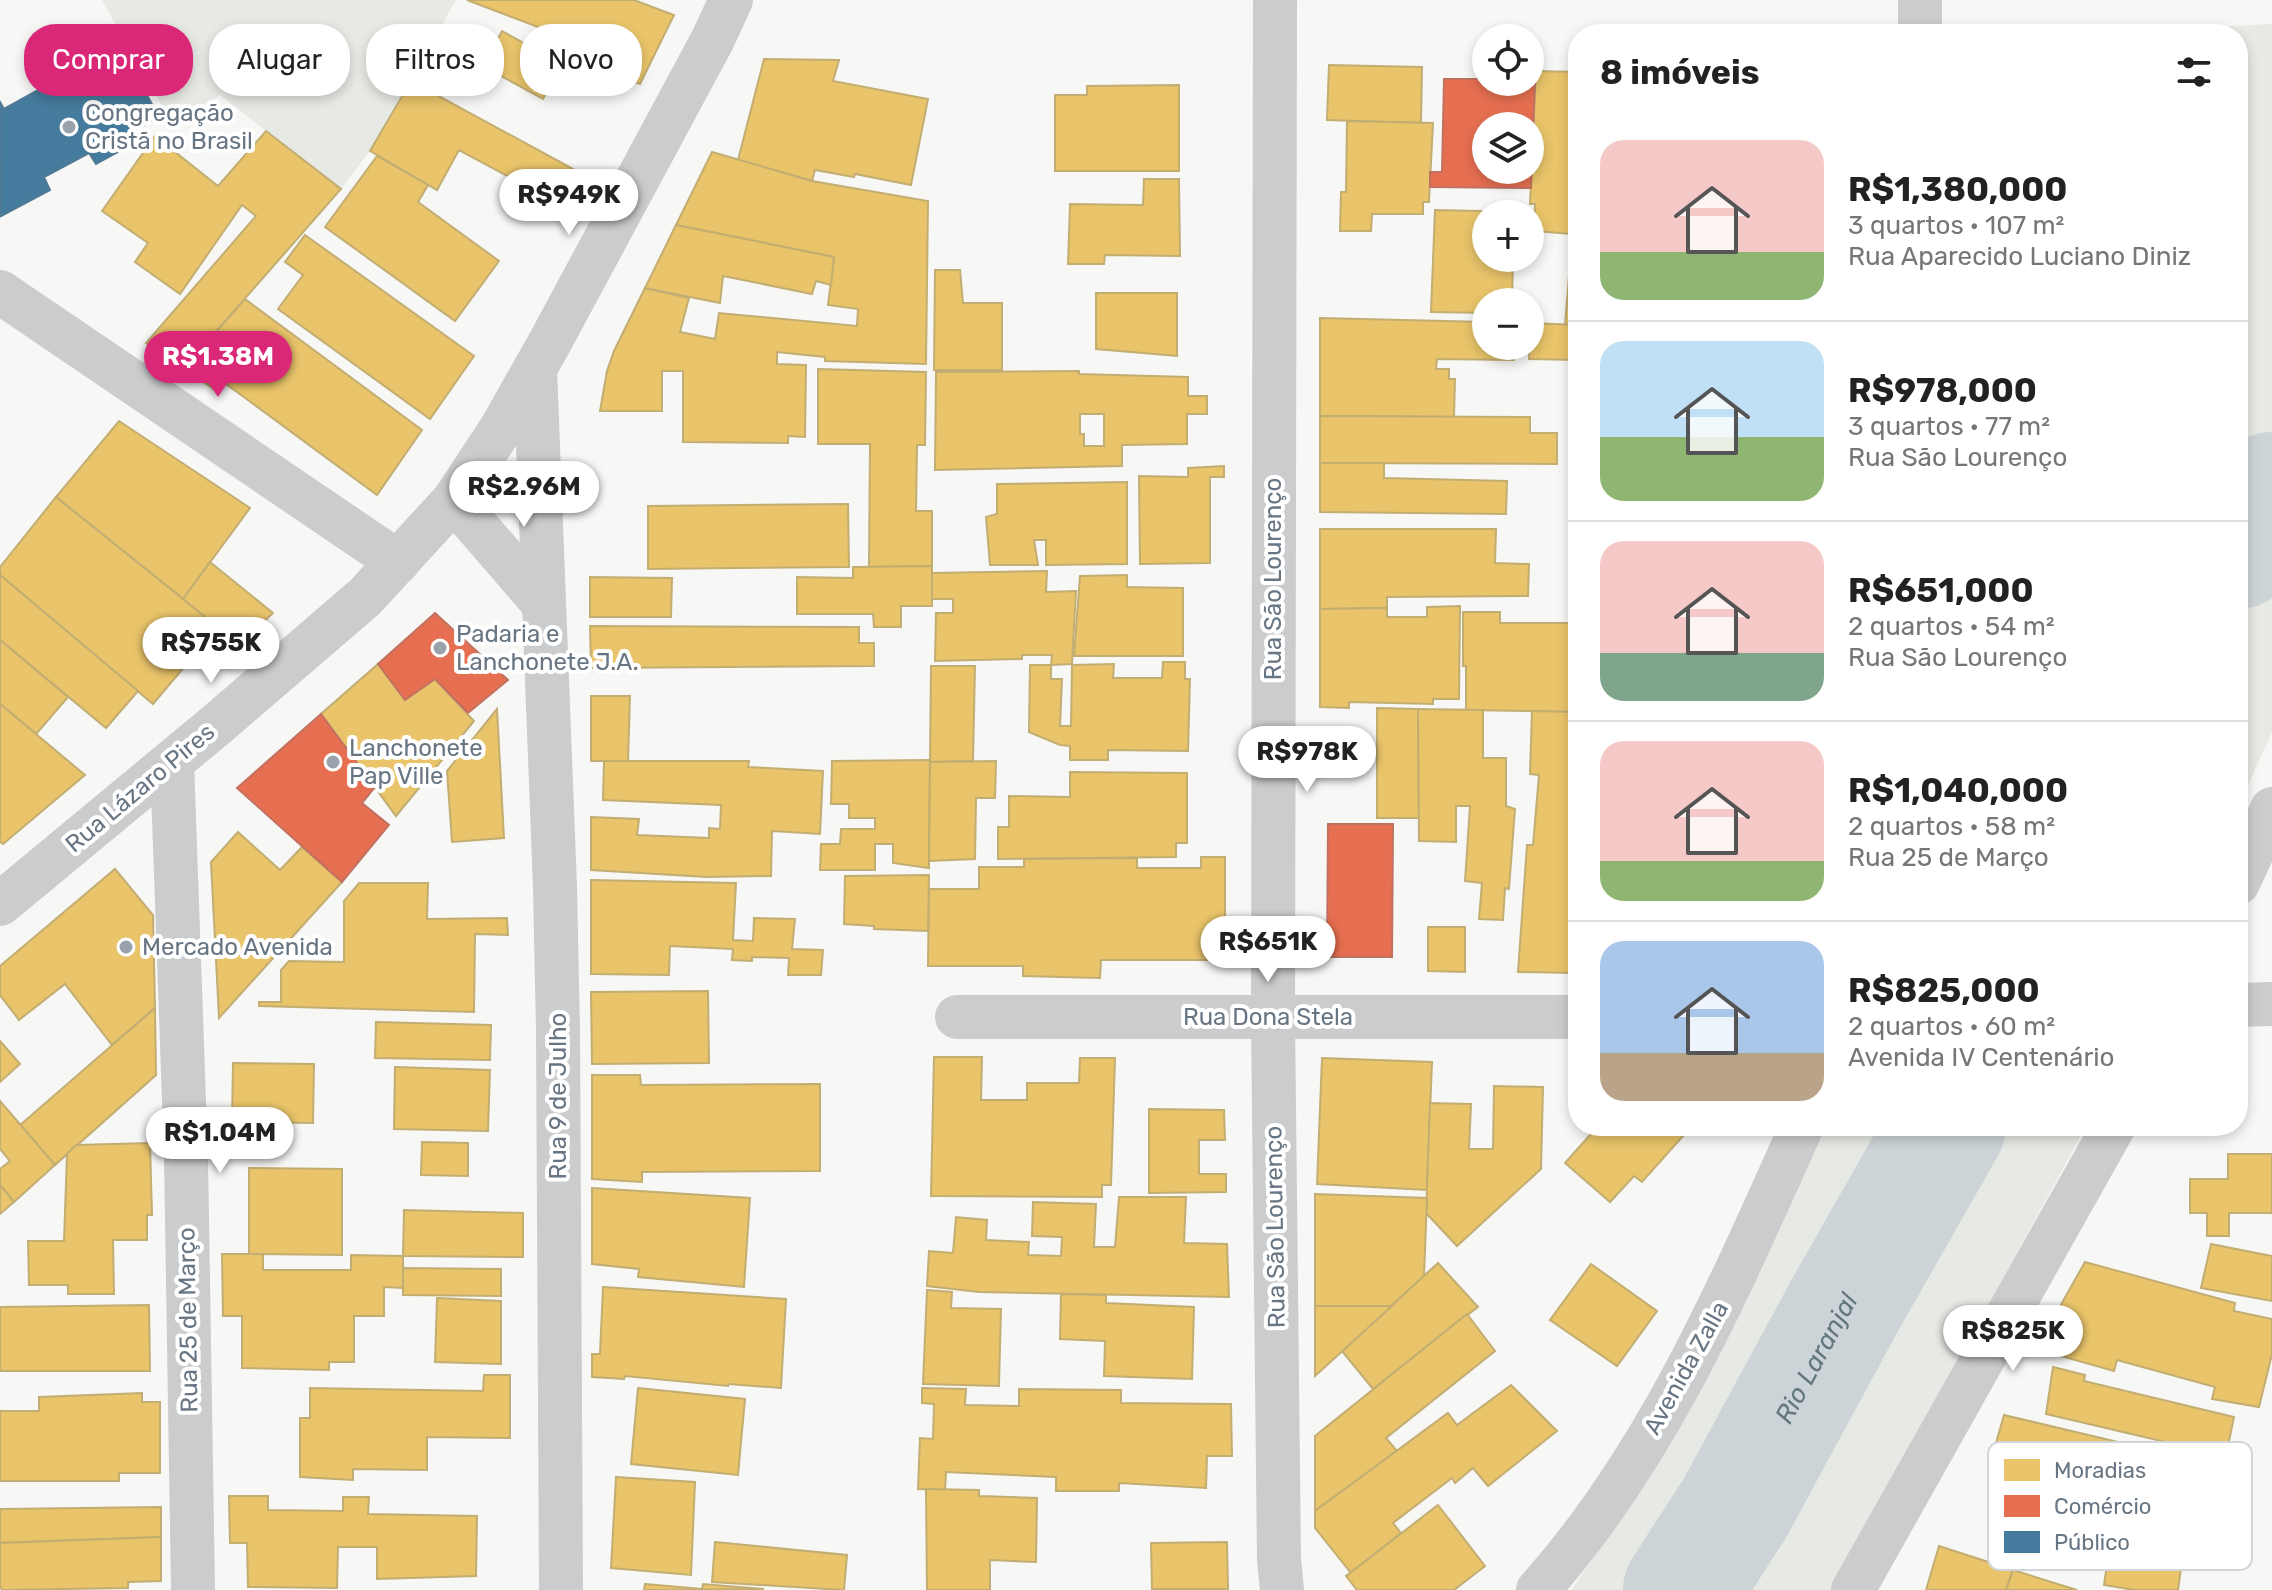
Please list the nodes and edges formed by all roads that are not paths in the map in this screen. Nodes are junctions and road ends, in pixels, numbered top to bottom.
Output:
1 (731, 0) edge
2 (1275, 0) edge
3 (1920, 0) edge
4 (1920, 24) edge
5 (0, 292) edge
6 (535, 368) junction
7 (454, 500) junction
8 (398, 562) junction
9 (543, 603) junction
10 (172, 762) junction
11 (2272, 809) edge
12 (2248, 861) edge
13 (0, 904) edge
14 (2272, 1004) edge
15 (2248, 1005) edge
16 (957, 1017) dead end
17 (1568, 1017) edge
18 (1273, 1018) junction
19 (1798, 1136) edge
20 (2108, 1136) edge
21 (193, 1590) edge
22 (561, 1590) edge
23 (1282, 1590) edge
24 (1538, 1590) edge
25 (1853, 1590) edge

1 - 6 street, Rua Lázaro Pires
2 - 18 street, Rua São Lourenço
3 - 4 street
5 - 8 street
6 - 7 street, Rua Lázaro Pires
6 - 9 street, Rua 9 de Julho
7 - 8 street, Rua Lázaro Pires
7 - 9 street
8 - 10 street, Rua Lázaro Pires
9 - 22 street, Rua 9 de Julho
10 - 13 street, Rua Lázaro Pires
10 - 21 street, Rua 25 de Março
11 - 12 street
14 - 15 street
16 - 18 street, Rua Dona Stela
17 - 18 street, Rua Dona Stela
18 - 23 street, Rua São Lourenço
19 - 24 street, Avenida Zalla
20 - 25 street

